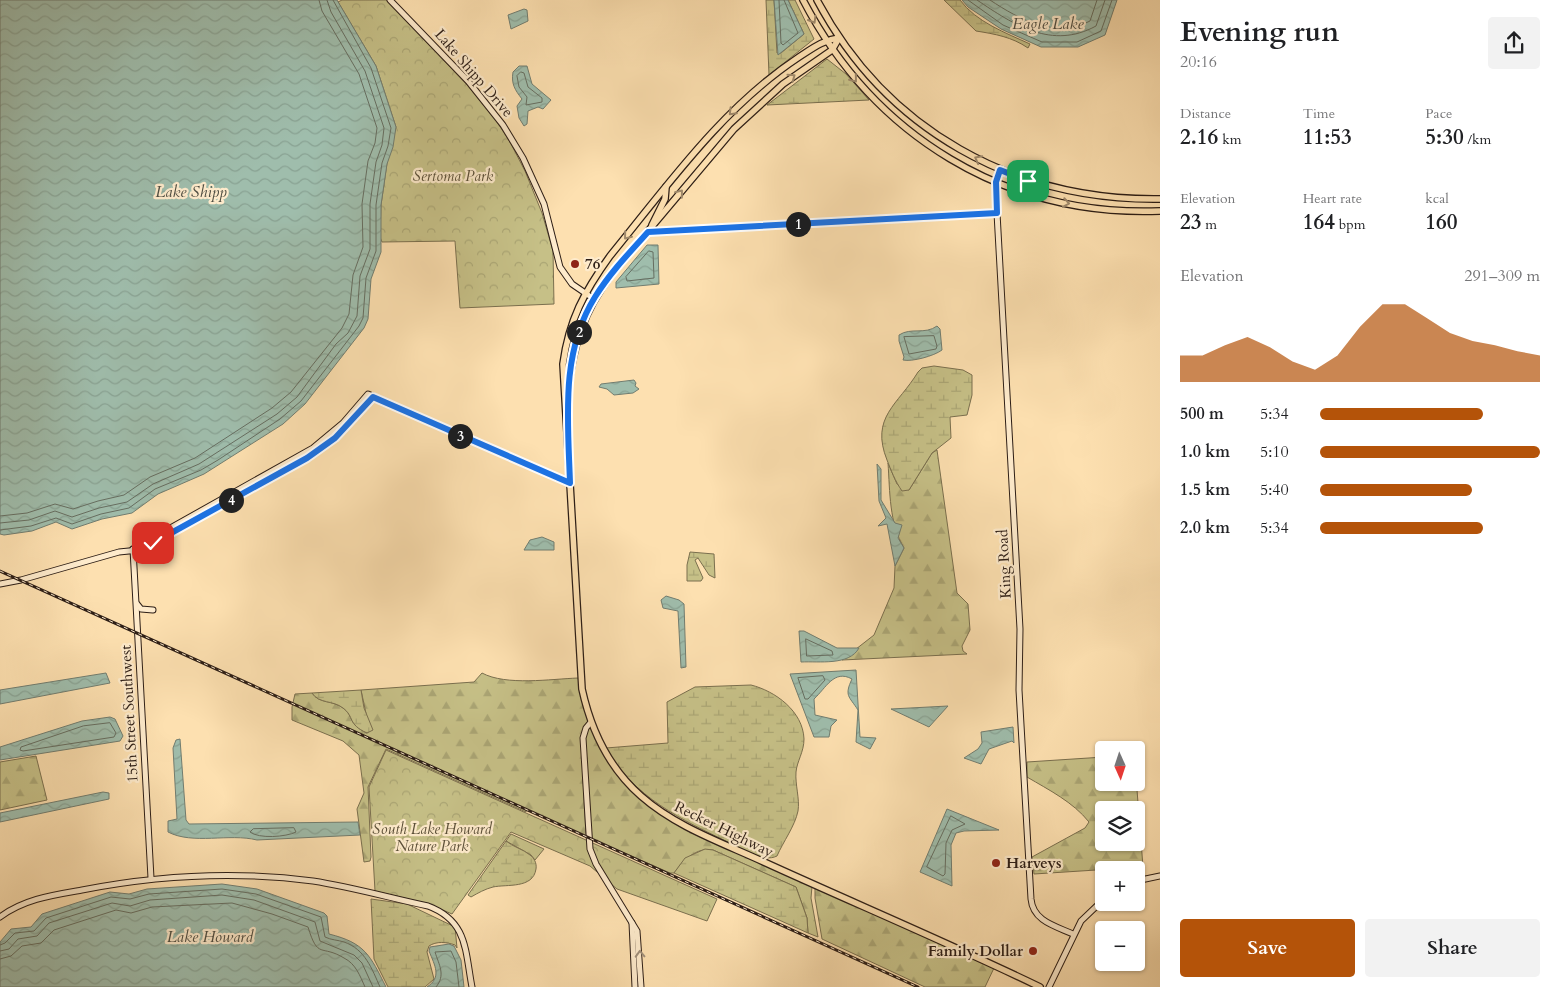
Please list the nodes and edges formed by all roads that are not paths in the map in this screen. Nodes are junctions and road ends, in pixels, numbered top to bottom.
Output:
1 (390, 0) edge
2 (803, 0) edge
3 (817, 0) edge
4 (839, 38) junction
5 (826, 40) junction
6 (832, 50) junction
7 (1000, 170) junction
8 (996, 182) junction
9 (666, 187) junction
10 (1160, 199) edge
11 (1160, 211) edge
12 (997, 213) junction
13 (650, 229) junction
14 (585, 293) junction
15 (594, 299) junction
16 (566, 399) junction
17 (570, 483) junction
18 (133, 549) junction
19 (0, 584) edge
20 (137, 604) junction
21 (153, 610) dead end
22 (591, 722) junction
23 (150, 864) junction
24 (1160, 876) edge
25 (152, 878) junction
26 (1145, 879) edge
27 (142, 880) junction
28 (1095, 907) edge
29 (0, 917) edge
30 (632, 923) junction
31 (1073, 934) junction
32 (472, 987) edge
33 (635, 987) edge
34 (641, 987) edge
35 (1040, 987) edge
36 (1049, 987) edge

1 - 14 street, Lake Shipp Drive
2 -> 5 main road
3 - 4 main road
4 - 5 main road
4 - 6 main road
7 -> 4 main road
5 - 6 main road
5 -> 9 main road, Recker Highway
6 -> 8 main road
13 -> 6 main road, Recker Highway
7 - 8 street, King Road
7 - 10 main road
8 -> 11 main road
8 - 12 street, King Road
9 - 13 main road
9 -> 14 main road, Recker Highway
12 - 13 street
12 - 31 street, King Road
13 - 15 main road, Recker Highway
14 - 15 street, Lake Shipp Drive
14 - 16 main road, Recker Highway
15 - 16 main road, Recker Highway
16 - 17 main road, Recker Highway
17 - 18 street
17 - 22 main road, Recker Highway
18 - 19 street
18 - 20 street, 15th Street Southwest
20 - 21 street
20 - 23 street, 15th Street Southwest
22 - 30 street
22 - 35 main road, Recker Highway
23 - 25 street, 15th Street Southwest
23 - 27 street
24 - 26 street
25 - 27 street
25 - 32 street
27 - 29 street
28 - 31 street
30 - 33 street
34 -> 30 street
31 - 36 street

